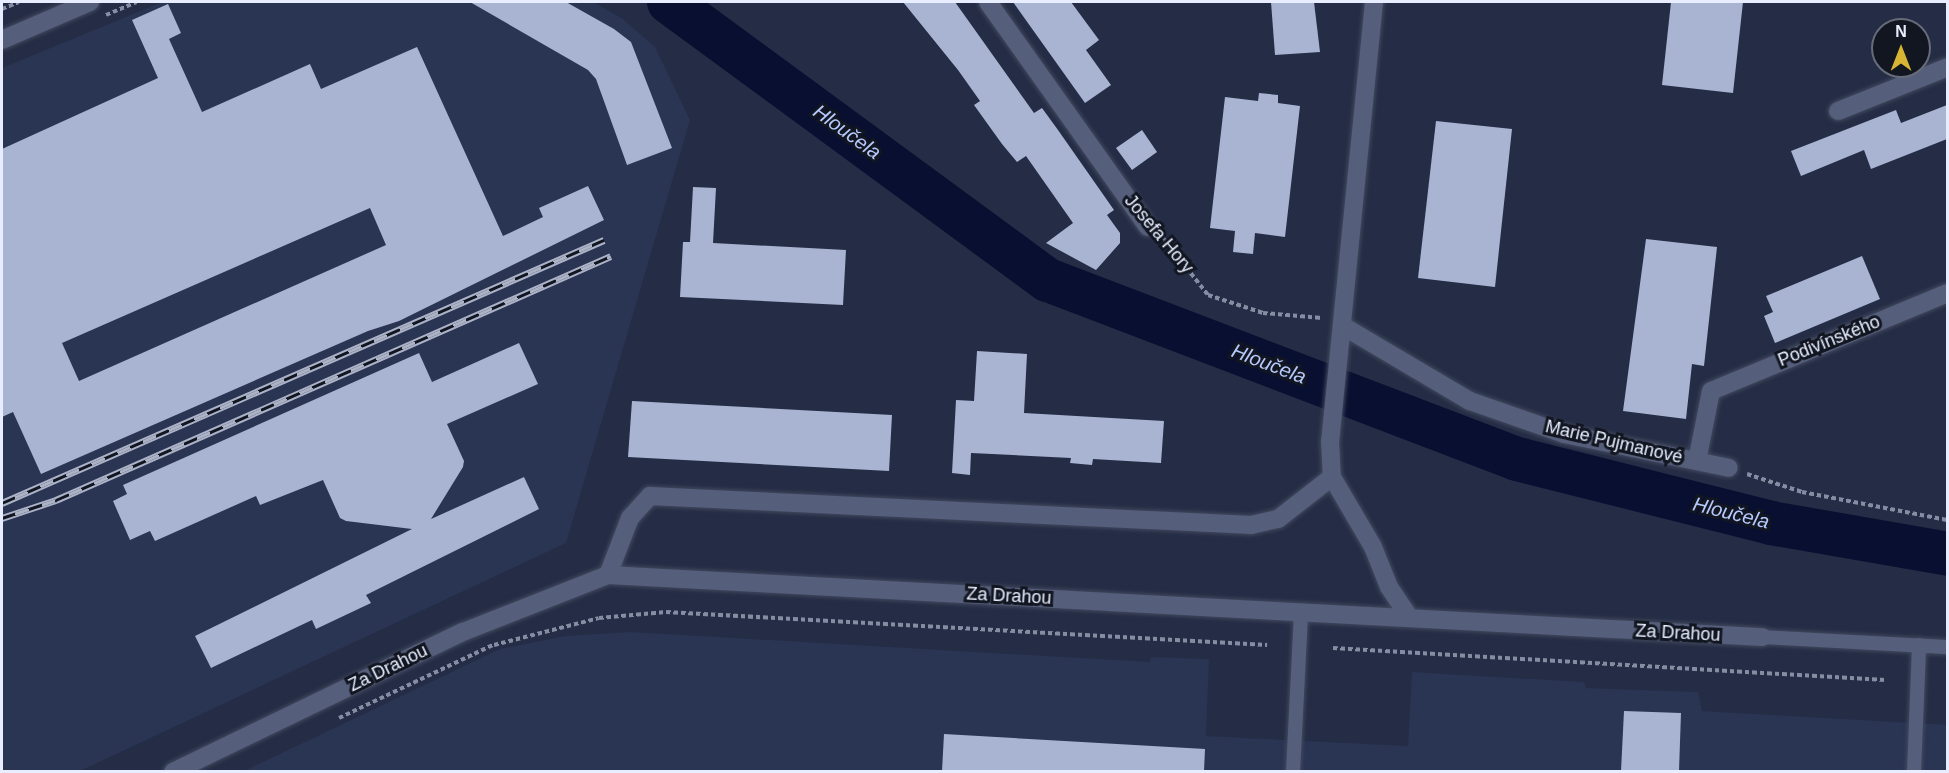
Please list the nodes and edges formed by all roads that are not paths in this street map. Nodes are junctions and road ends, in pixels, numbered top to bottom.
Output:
1 (90, 2) edge
2 (988, 2) edge
3 (1374, 2) edge
4 (2, 40) edge
5 (1947, 67) edge
6 (1838, 111) dead end
7 (1148, 227) road end
8 (1947, 292) edge
9 (1343, 323) junction
10 (1697, 461) junction
11 (1729, 468) road end
12 (1332, 477) junction
13 (609, 575) junction
14 (1301, 612) junction
15 (1410, 618) junction
16 (1762, 637) joint
17 (1919, 645) junction
18 (1947, 647) edge
19 (173, 771) edge
20 (1293, 771) edge
21 (1914, 771) edge

1 - 4 street
2 - 7 street, Josefa Hory
3 - 9 street
5 - 6 street
8 - 10 street, Podivínského
9 - 10 street, Marie Pujmanové
9 - 12 street
10 - 11 street, Marie Pujmanové
12 - 13 street
12 - 15 street
13 - 14 street, Za Drahou
13 - 19 street, Za Drahou
14 - 15 street, Za Drahou
14 - 20 lane
15 - 16 street, Za Drahou
16 - 17 lane, Za Drahou
17 - 18 lane, Za Drahou
17 - 21 lane

